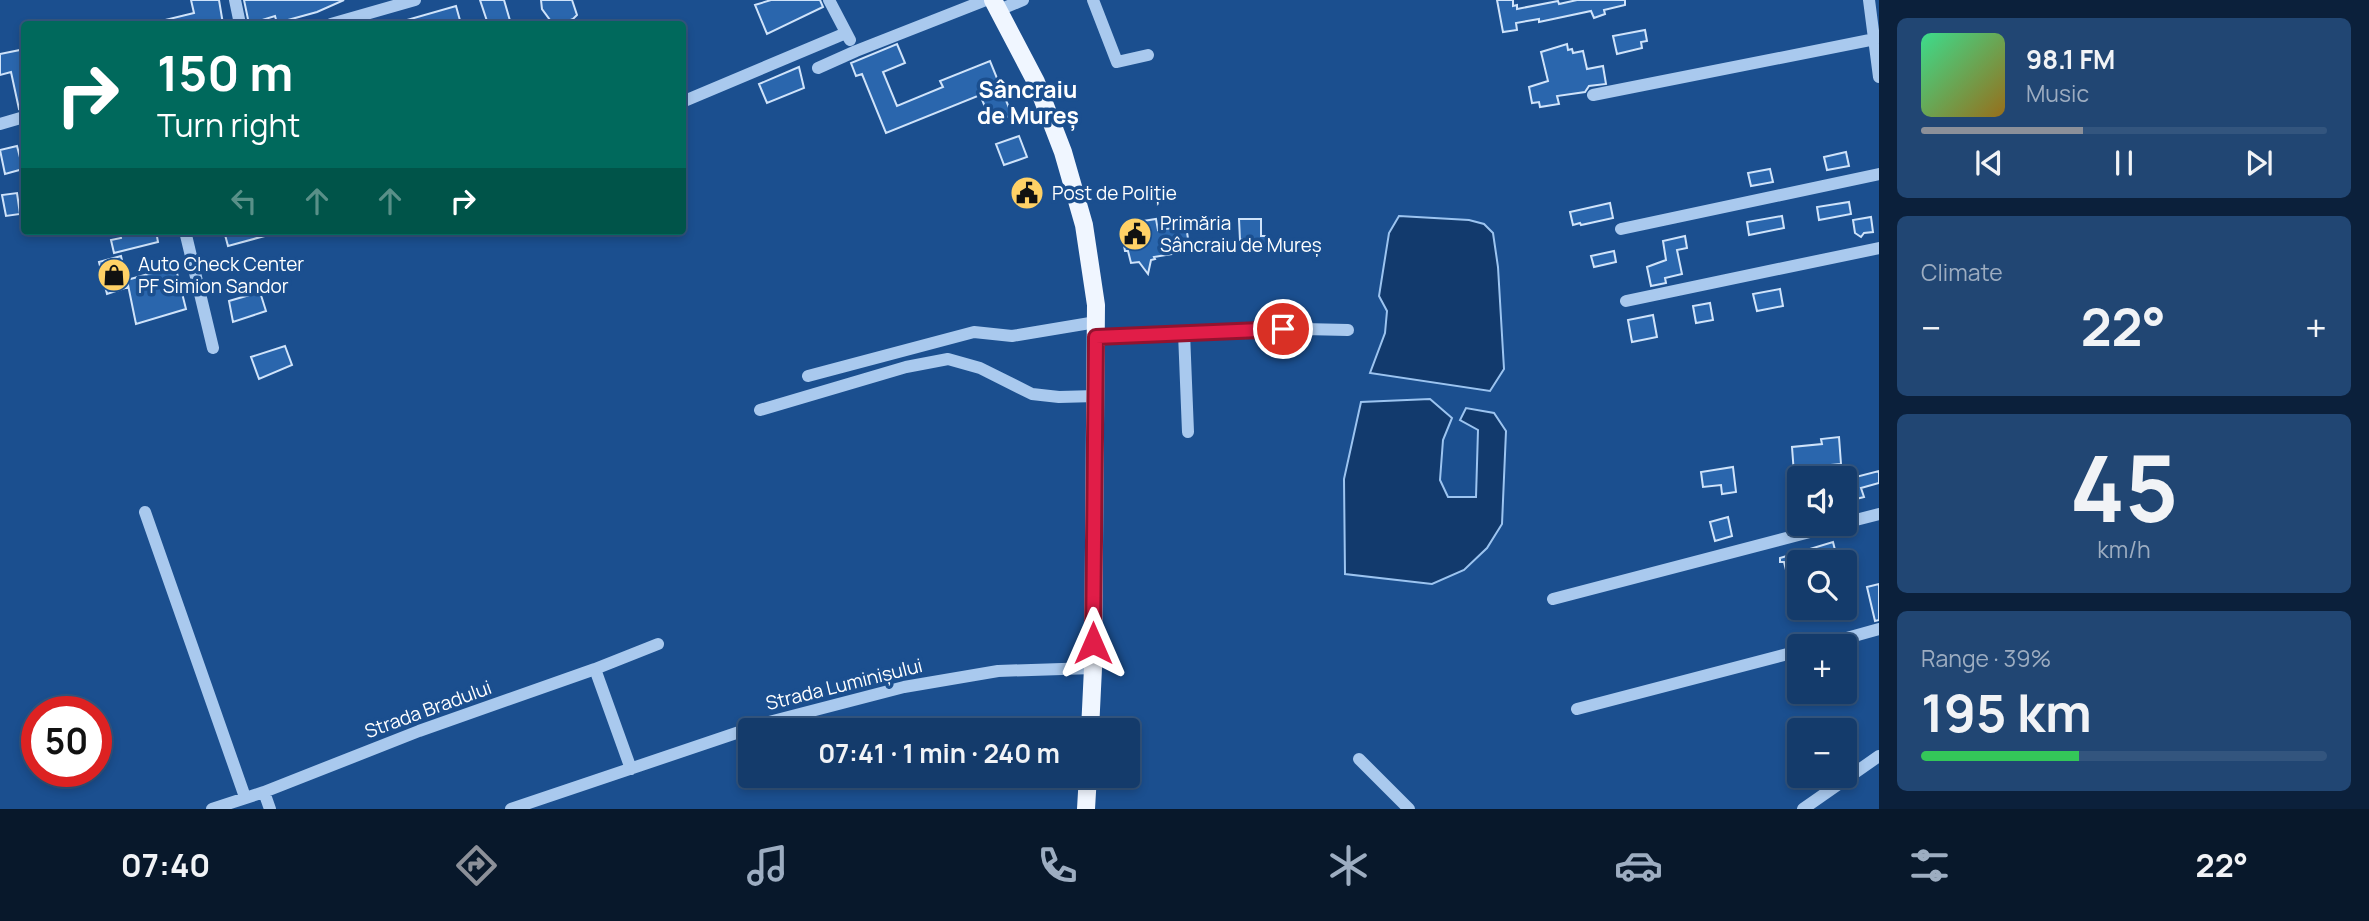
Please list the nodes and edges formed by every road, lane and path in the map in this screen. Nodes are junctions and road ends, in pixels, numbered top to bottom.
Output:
1 (235, 0) edge
2 (415, 0) edge
3 (829, 0) edge
4 (1023, 0) edge
5 (1093, 0) edge
6 (1870, 0) edge
7 (993, 4) edge
8 (239, 21) edge
9 (342, 21) edge
10 (846, 33) junction
11 (1875, 39) junction
12 (856, 51) junction
13 (1147, 55) dead end
14 (818, 68) dead end
15 (1879, 77) edge
16 (1593, 95) dead end
17 (686, 101) edge
18 (21, 118) edge
19 (0, 124) edge
20 (1879, 174) edge
21 (1621, 229) dead end
22 (186, 235) edge
23 (1879, 248) edge
24 (1626, 301) dead end
25 (1096, 330) junction
26 (1348, 330) dead end
27 (1184, 332) junction
28 (213, 348) dead end
29 (808, 376) dead end
30 (1096, 396) junction
31 (760, 410) dead end
32 (1188, 432) dead end
33 (145, 512) dead end
34 (1879, 514) edge
35 (1857, 520) edge
36 (1794, 536) edge
37 (1553, 599) dead end
38 (1879, 629) edge
39 (1857, 635) edge
40 (658, 644) dead end
41 (1787, 654) edge
42 (1093, 668) junction
43 (595, 669) junction
44 (1577, 709) dead end
45 (1091, 718) edge
46 (1879, 756) edge
47 (1359, 760) dead end
48 (631, 769) junction
49 (1087, 788) edge
50 (264, 792) junction
51 (245, 797) junction
52 (534, 805) edge
53 (212, 809) edge
54 (270, 809) edge
55 (511, 809) edge
56 (1086, 809) edge
57 (1409, 809) edge
58 (1802, 809) edge

1 - 8 street
2 - 9 street
3 - 10 street
4 - 7 street
5 - 13 street
6 - 11 street
7 - 12 street
7 - 25 main road
10 - 12 street
10 - 17 street
11 - 15 street
11 - 16 street
12 - 14 street
18 - 19 street
20 - 21 street
22 - 28 street
23 - 24 street
25 - 27 street
25 - 29 street
25 - 30 main road
26 - 27 street
27 - 32 street
30 - 31 street
30 - 42 main road
33 - 51 street
34 - 35 street
36 - 37 street
38 - 39 street
40 - 43 street, Strada Bradului
41 - 44 street
42 - 45 main road
42 - 48 street, Strada Luminișului
43 - 48 street
43 - 50 street, Strada Bradului
46 - 58 street
47 - 57 street
48 - 52 street, Strada Luminișului
49 - 56 main road
50 - 51 street, Strada Bradului
50 - 54 street
51 - 53 street, Strada Bradului
52 - 55 street, Strada Luminișului

